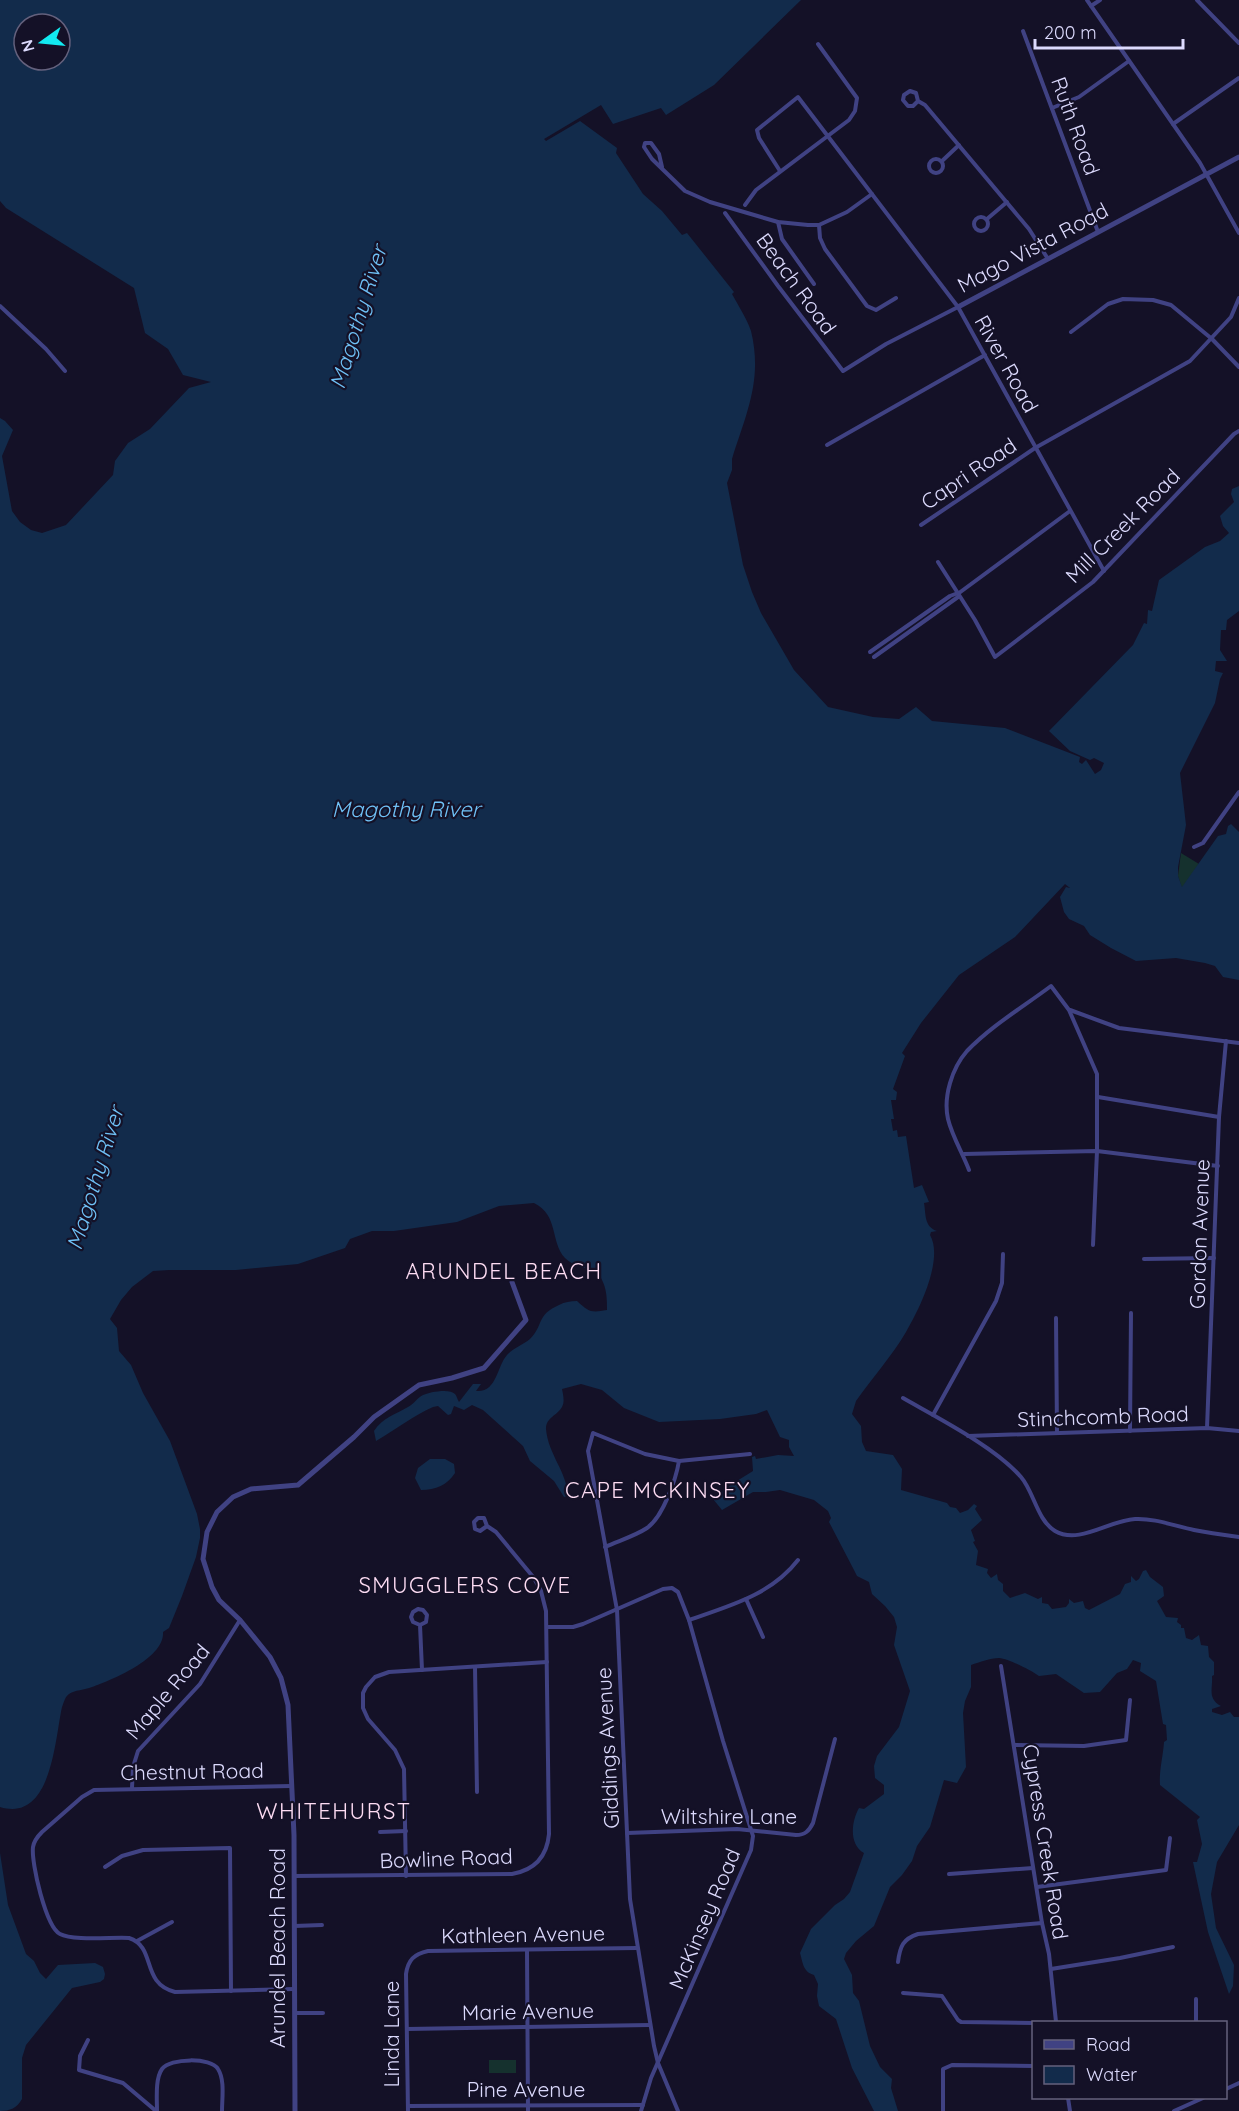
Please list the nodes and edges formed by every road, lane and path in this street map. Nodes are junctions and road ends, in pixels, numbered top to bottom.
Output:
1 (1087, 0) edge
2 (1100, 0) edge
3 (1197, 0) edge
4 (1091, 6) junction
5 (1023, 31) dead end
6 (1239, 43) edge
7 (818, 44) dead end
8 (1129, 62) junction
9 (1239, 78) edge
10 (918, 100) junction
11 (1052, 108) junction
12 (1173, 124) junction
13 (827, 135) junction
14 (959, 145) junction
15 (1239, 157) edge
16 (941, 161) dead end
17 (662, 166) junction
18 (780, 171) junction
19 (1207, 174) junction
20 (872, 194) junction
21 (1007, 202) junction
22 (745, 206) dead end
23 (725, 213) dead end
24 (987, 219) dead end
25 (778, 222) junction
26 (819, 225) junction
27 (1098, 232) junction
28 (1239, 233) edge
29 (1048, 259) junction
30 (814, 284) dead end
31 (896, 298) dead end
32 (1239, 298) edge
33 (0, 306) edge
34 (958, 307) junction
35 (1071, 332) dead end
36 (1212, 339) junction
37 (985, 355) junction
38 (1239, 367) edge
39 (65, 371) dead end
40 (843, 371) joint
41 (1239, 431) edge
42 (827, 445) dead end
43 (1035, 448) junction
44 (1070, 511) junction
45 (921, 525) dead end
46 (938, 562) dead end
47 (1104, 571) junction
48 (959, 593) junction
49 (870, 652) dead end
50 (874, 657) dead end
51 (1239, 792) edge
52 (1194, 847) dead end
53 (1069, 1010) junction
54 (1226, 1041) junction
55 (1239, 1043) edge
56 (1098, 1097) junction
57 (1219, 1117) junction
58 (1097, 1152) junction
59 (964, 1154) junction
60 (1218, 1166) junction
61 (969, 1170) dead end
62 (1094, 1245) dead end
63 (1004, 1254) dead end
64 (1214, 1258) junction
65 (1144, 1259) dead end
66 (512, 1282) dead end
67 (1131, 1313) dead end
68 (1056, 1318) dead end
69 (903, 1398) dead end
70 (933, 1415) junction
71 (1207, 1428) junction
72 (1130, 1431) junction
73 (1239, 1431) edge
74 (1057, 1432) junction
75 (967, 1436) junction
76 (750, 1454) dead end
77 (679, 1461) junction
78 (487, 1526) dead end
79 (1239, 1537) edge
80 (605, 1547) junction
81 (798, 1560) dead end
82 (746, 1599) junction
83 (617, 1610) junction
84 (240, 1620) junction
85 (689, 1620) junction
86 (420, 1625) junction
87 (547, 1627) junction
88 (763, 1637) dead end
89 (547, 1662) junction
90 (1001, 1666) dead end
91 (476, 1667) junction
92 (422, 1670) junction
93 (1130, 1700) dead end
94 (835, 1740) dead end
95 (1014, 1745) junction
96 (291, 1786) junction
97 (132, 1788) junction
98 (477, 1791) dead end
99 (752, 1829) junction
100 (406, 1831) junction
101 (380, 1832) dead end
102 (627, 1833) junction
103 (1170, 1838) dead end
104 (105, 1867) dead end
105 (1033, 1868) junction
106 (949, 1874) dead end
107 (294, 1876) junction
108 (406, 1876) junction
109 (1037, 1887) junction
110 (172, 1922) dead end
111 (1042, 1923) junction
112 (322, 1925) dead end
113 (294, 1926) junction
114 (137, 1941) junction
115 (1173, 1947) dead end
116 (637, 1948) junction
117 (527, 1950) junction
118 (412, 1958) joint
119 (898, 1962) dead end
120 (1051, 1969) junction
121 (295, 1989) junction
122 (231, 1991) junction
123 (903, 1993) dead end
124 (1196, 1999) dead end
125 (296, 2013) junction
126 (323, 2013) dead end
127 (1056, 2021) edge
128 (1196, 2021) edge
129 (1032, 2023) edge
130 (650, 2025) junction
131 (527, 2028) junction
132 (407, 2029) junction
133 (87, 2040) dead end
134 (658, 2063) junction
135 (1032, 2066) edge
136 (1193, 2100) edge
137 (528, 2104) junction
138 (643, 2105) junction
139 (408, 2108) edge
140 (156, 2111) edge
141 (222, 2111) edge
142 (295, 2111) edge
143 (528, 2111) edge
144 (641, 2111) edge
145 (678, 2111) edge
146 (943, 2111) edge
147 (1174, 2111) edge

1 - 4 street
2 - 4 street
3 - 6 street
4 - 8 street
5 - 11 street, Ruth Road
7 - 13 street
8 - 11 street
8 - 12 street
9 - 12 street
10 - 10 street
10 - 14 street
11 - 27 street, Ruth Road
12 - 19 street
13 - 18 street
13 - 18 street, River Road
13 - 20 street, River Road
14 - 16 street
14 - 21 street
15 - 19 street, Mago Vista Road
17 - 17 street
17 - 25 street
18 - 22 street
19 - 27 street, Mago Vista Road
19 - 28 street
20 - 26 street
20 - 34 street, River Road
21 - 24 street
21 - 29 street
23 - 40 street, Beach Road
25 - 26 street
25 - 30 street
26 - 31 street
27 - 29 street, Mago Vista Road
29 - 34 street, Mago Vista Road
32 - 36 street, Capri Road
33 - 39 street
34 - 37 street, River Road
34 - 40 street, Mago Vista Road
35 - 36 street
36 - 38 street
36 - 43 street, Capri Road
37 - 42 street
37 - 43 street, River Road
41 - 47 street, Mill Creek Road
43 - 44 street, River Road
43 - 45 street, Capri Road
44 - 47 street, River Road
44 - 48 street
46 - 48 street
47 - 48 street, Mill Creek Road
48 - 49 street
48 - 50 street
51 - 52 street
53 - 54 street
53 - 56 street
53 - 59 street
54 - 55 street
54 - 57 street, Gordon Avenue
56 - 57 street
56 - 58 street
57 - 60 street, Gordon Avenue
58 - 59 street
58 - 60 street
58 - 62 street
59 - 61 street
60 - 64 street, Gordon Avenue
63 - 70 street
64 - 65 street
64 - 71 street, Gordon Avenue
66 - 84 street, Arundel Beach Road
67 - 72 street
68 - 74 street
69 - 70 street
70 - 75 street
71 - 72 street, Stinchcomb Road
71 - 73 street, Stinchcomb Road
72 - 74 street, Stinchcomb Road
74 - 75 street, Stinchcomb Road
75 - 79 street
76 - 77 street
77 - 80 street
77 - 80 street, Giddings Avenue
78 - 87 street, Bowline Road
80 - 83 street, Giddings Avenue
81 - 82 street
82 - 85 street
82 - 88 street
83 - 85 street, McKinsey Road
83 - 87 street
83 - 102 street, Giddings Avenue
84 - 96 street, Arundel Beach Road
84 - 97 street, Maple Road
85 - 99 street, McKinsey Road
86 - 86 street
86 - 92 street
87 - 89 street, Bowline Road
89 - 91 street
89 - 108 street, Bowline Road
90 - 95 street, Cypress Creek Road
91 - 92 street
91 - 98 street
92 - 100 street
93 - 95 street
94 - 99 street, Wiltshire Lane
95 - 105 street, Cypress Creek Road
96 - 97 street, Chestnut Road
96 - 107 street, Arundel Beach Road
97 - 114 street, Chestnut Road
99 - 102 street, Wiltshire Lane
99 - 134 street, McKinsey Road
100 - 101 street
100 - 108 street
102 - 116 street, Giddings Avenue
103 - 109 street
104 - 122 street
105 - 106 street
105 - 109 street, Cypress Creek Road
107 - 108 street, Bowline Road
107 - 113 street, Arundel Beach Road
109 - 111 street, Cypress Creek Road
110 - 114 street
111 - 119 street
111 - 120 street, Cypress Creek Road
112 - 113 street
113 - 121 street, Arundel Beach Road
114 - 122 street
115 - 120 street
116 - 117 street, Kathleen Avenue
116 - 130 street, Giddings Avenue
117 - 118 street, Kathleen Avenue
117 - 131 street
118 - 132 street, Linda Lane
120 - 127 street, Cypress Creek Road
121 - 122 street
121 - 125 street, Arundel Beach Road
123 - 129 street
124 - 128 street
125 - 126 street
125 - 142 street, Arundel Beach Road
130 - 131 street, Marie Avenue
130 - 134 street, Giddings Avenue
131 - 132 street, Marie Avenue
131 - 137 street
132 - 139 street, Linda Lane
133 - 140 street
134 - 138 street, McKinsey Road
134 - 145 street
135 - 146 street
136 - 147 street
137 - 138 street, Pine Avenue
137 - 139 street, Pine Avenue
137 - 143 street
138 - 144 street, McKinsey Road
140 - 141 street

